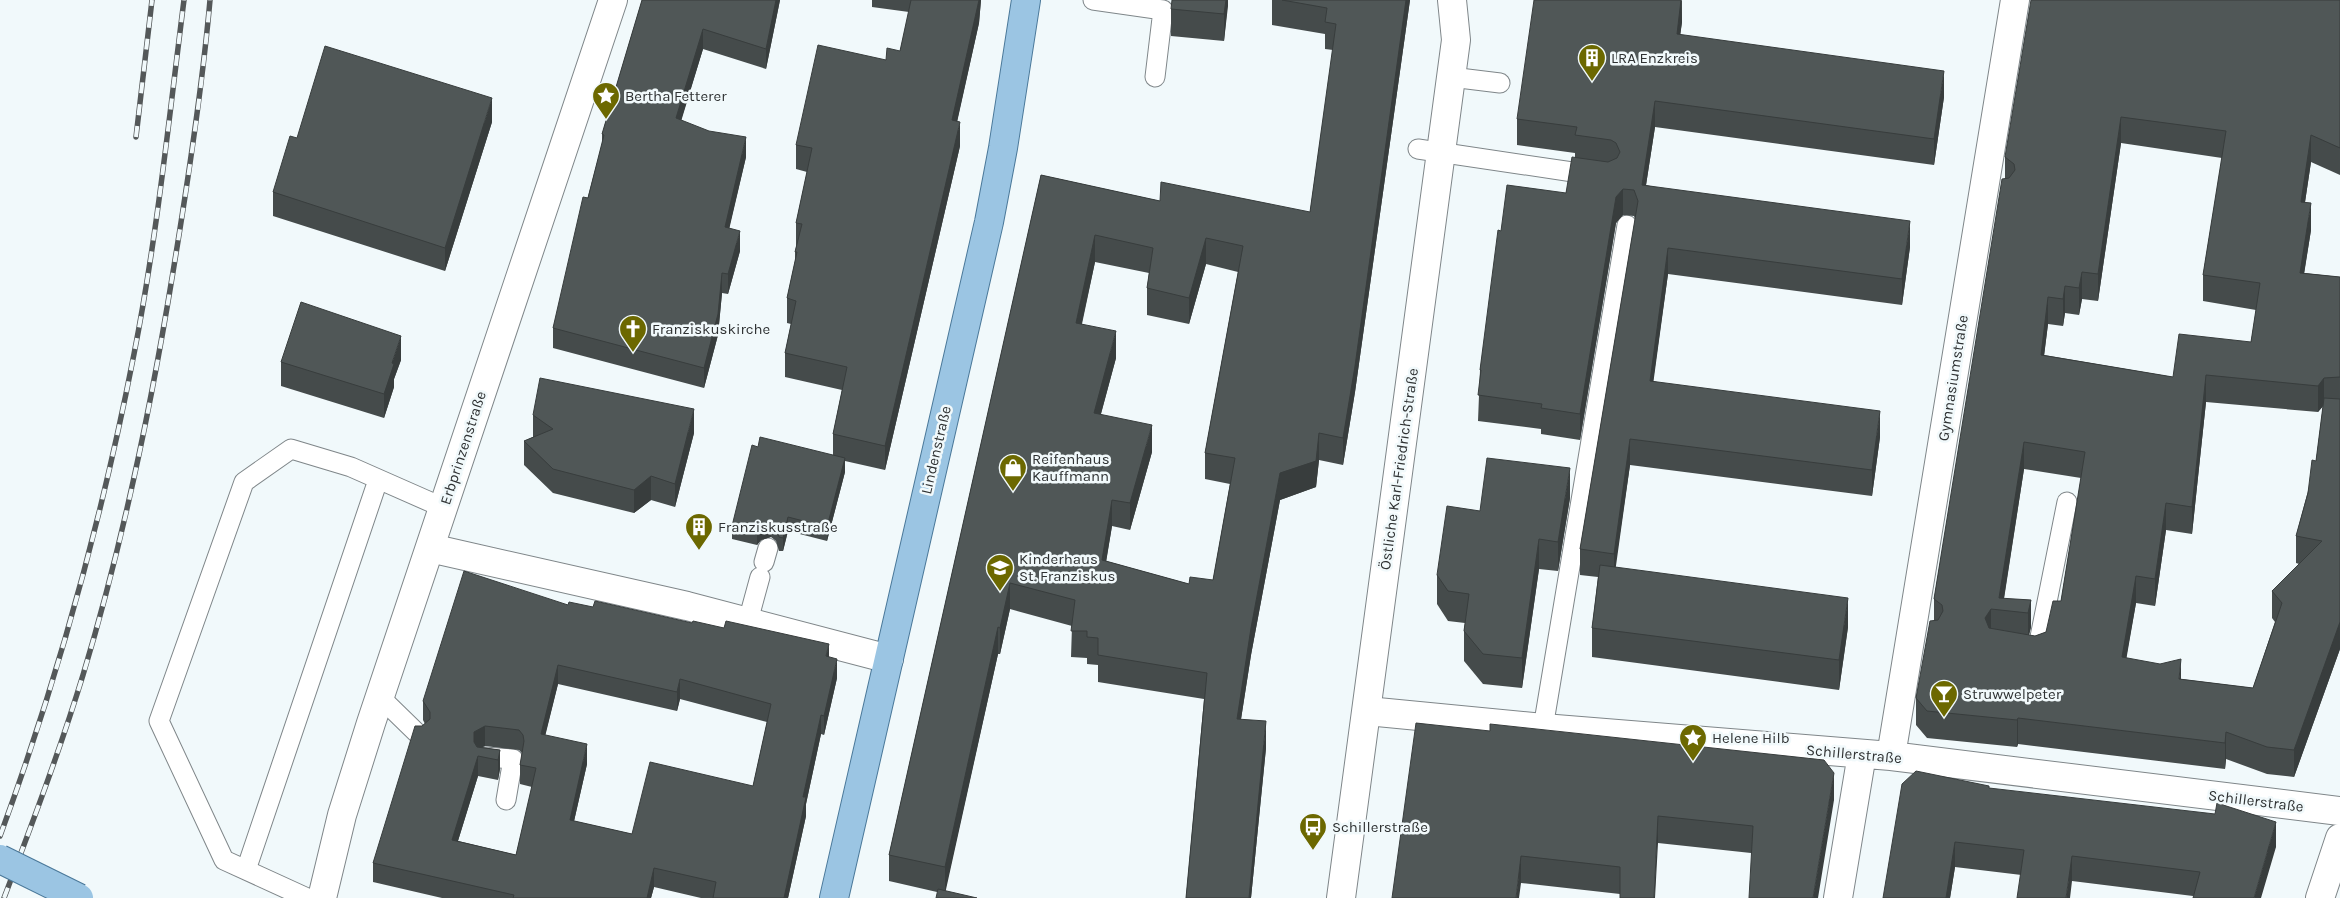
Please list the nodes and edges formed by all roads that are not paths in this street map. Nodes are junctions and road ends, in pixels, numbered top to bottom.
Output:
1 (613, 0) edge
2 (1026, 0) edge
3 (1093, 0) edge
4 (1452, 0) edge
5 (1474, 0) edge
6 (2015, 0) edge
7 (1456, 40) junction
8 (1155, 77) dead end
9 (1451, 77) junction
10 (1500, 83) dead end
11 (1430, 151) junction
12 (1609, 177) edge
13 (1627, 225) edge
14 (378, 480) junction
15 (2067, 502) dead end
16 (444, 508) junction
17 (430, 548) junction
18 (764, 563) dead end
19 (748, 621) junction
20 (2013, 648) edge
21 (889, 659) junction
22 (380, 696) junction
23 (1367, 711) junction
24 (1543, 728) junction
25 (419, 735) edge
26 (1862, 754) junction
27 (1891, 756) junction
28 (484, 757) edge
29 (506, 800) dead end
30 (2340, 811) edge
31 (2340, 838) edge
32 (0, 859) edge
33 (246, 870) junction
34 (79, 898) edge
35 (307, 898) edge
36 (322, 898) edge
37 (834, 898) edge
38 (1342, 898) edge
39 (1838, 898) edge
40 (2320, 898) edge

1 - 16 street, Erbprinzenstraße
2 - 21 main road, Lindenstraße
3 - 8 lane
4 - 7 street, Östliche Karl-Friedrich-Straße
5 - 7 street, Östliche Karl-Friedrich-Straße
6 - 27 street, Gymnasiumstraße
7 - 9 street, Östliche Karl-Friedrich-Straße
9 - 10 lane
9 - 11 street, Östliche Karl-Friedrich-Straße
11 - 12 lane
11 - 23 street, Östliche Karl-Friedrich-Straße
13 - 24 lane
14 - 16 lane
14 - 33 lane
14 - 33 lane
15 - 20 lane
16 - 17 street, Erbprinzenstraße
17 - 19 street
17 - 22 street, Erbprinzenstraße
18 - 19 lane
19 - 21 street
21 - 37 main road, Lindenstraße
22 - 25 lane
22 - 36 street, Erbprinzenstraße
23 - 24 street, Schillerstraße
23 - 38 street, Östliche Karl-Friedrich-Straße
24 - 26 street, Schillerstraße
26 - 27 street, Schillerstraße
26 - 39 street
27 - 30 street, Schillerstraße
28 - 29 lane
31 - 40 street
32 - 34 main road, bridge
33 - 35 lane

